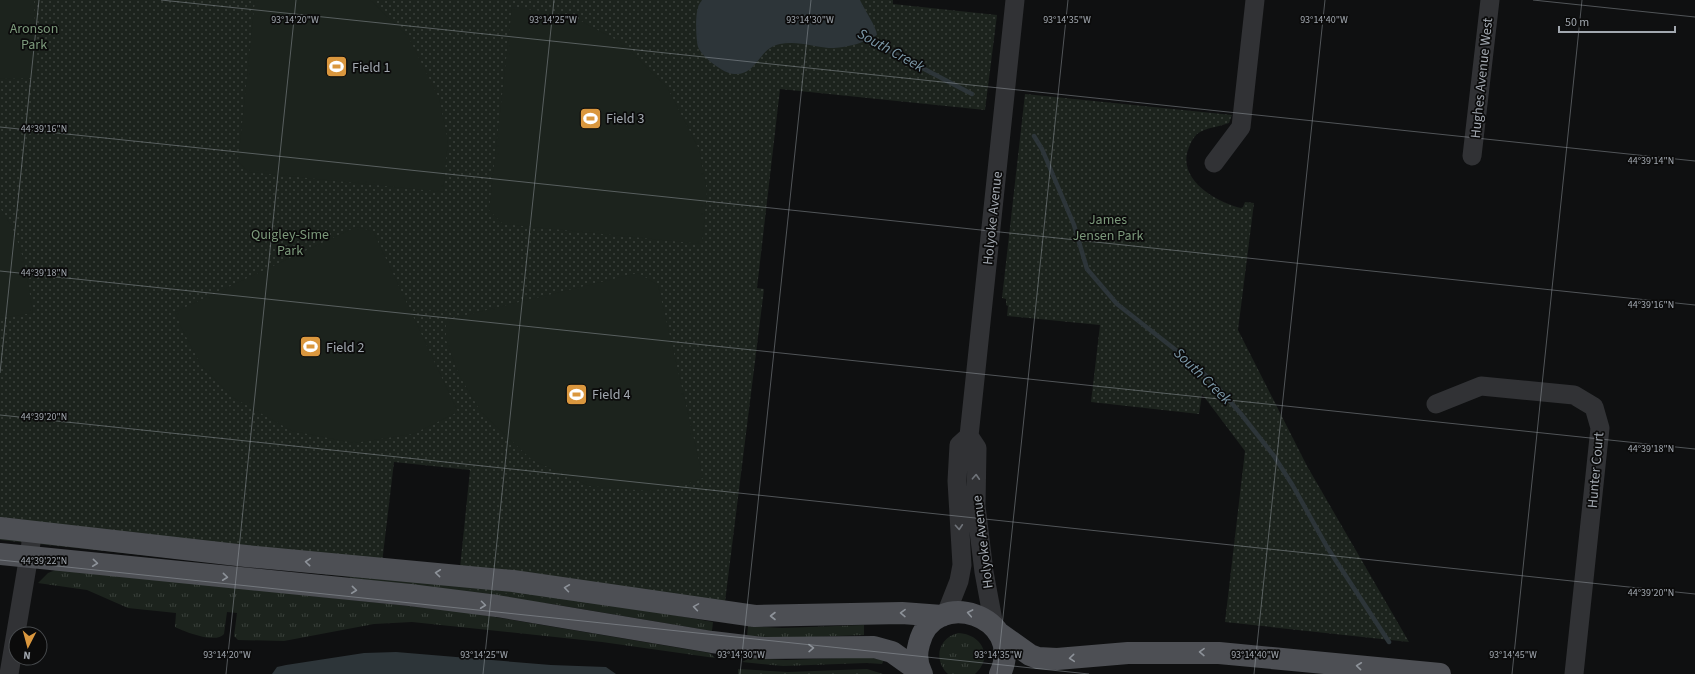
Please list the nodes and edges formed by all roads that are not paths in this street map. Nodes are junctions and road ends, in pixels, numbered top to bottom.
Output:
1 (1015, 0) edge
2 (1255, 0) edge
3 (1490, 0) edge
4 (1472, 156) dead end
5 (1214, 163) dead end
6 (1436, 404) dead end
7 (969, 436) junction
8 (0, 528) edge
9 (33, 531) junction
10 (0, 554) edge
11 (29, 556) junction
12 (944, 615) junction
13 (996, 630) junction
14 (921, 673) edge
15 (9, 674) edge
16 (1000, 674) edge
17 (1440, 674) edge
18 (1574, 674) edge

1 - 7 street, Holyoke Avenue
2 - 5 street
3 - 4 street, Hughes Avenue West
6 - 18 street, Hunter Court
7 -> 12 street, Holyoke Avenue
13 -> 7 street, Holyoke Avenue
8 - 9 main road
9 - 11 street
12 -> 9 main road
10 - 11 main road
11 -> 14 main road
11 - 15 street
13 -> 12 main road
12 - 14 main road
13 - 16 main road
17 -> 13 main road

